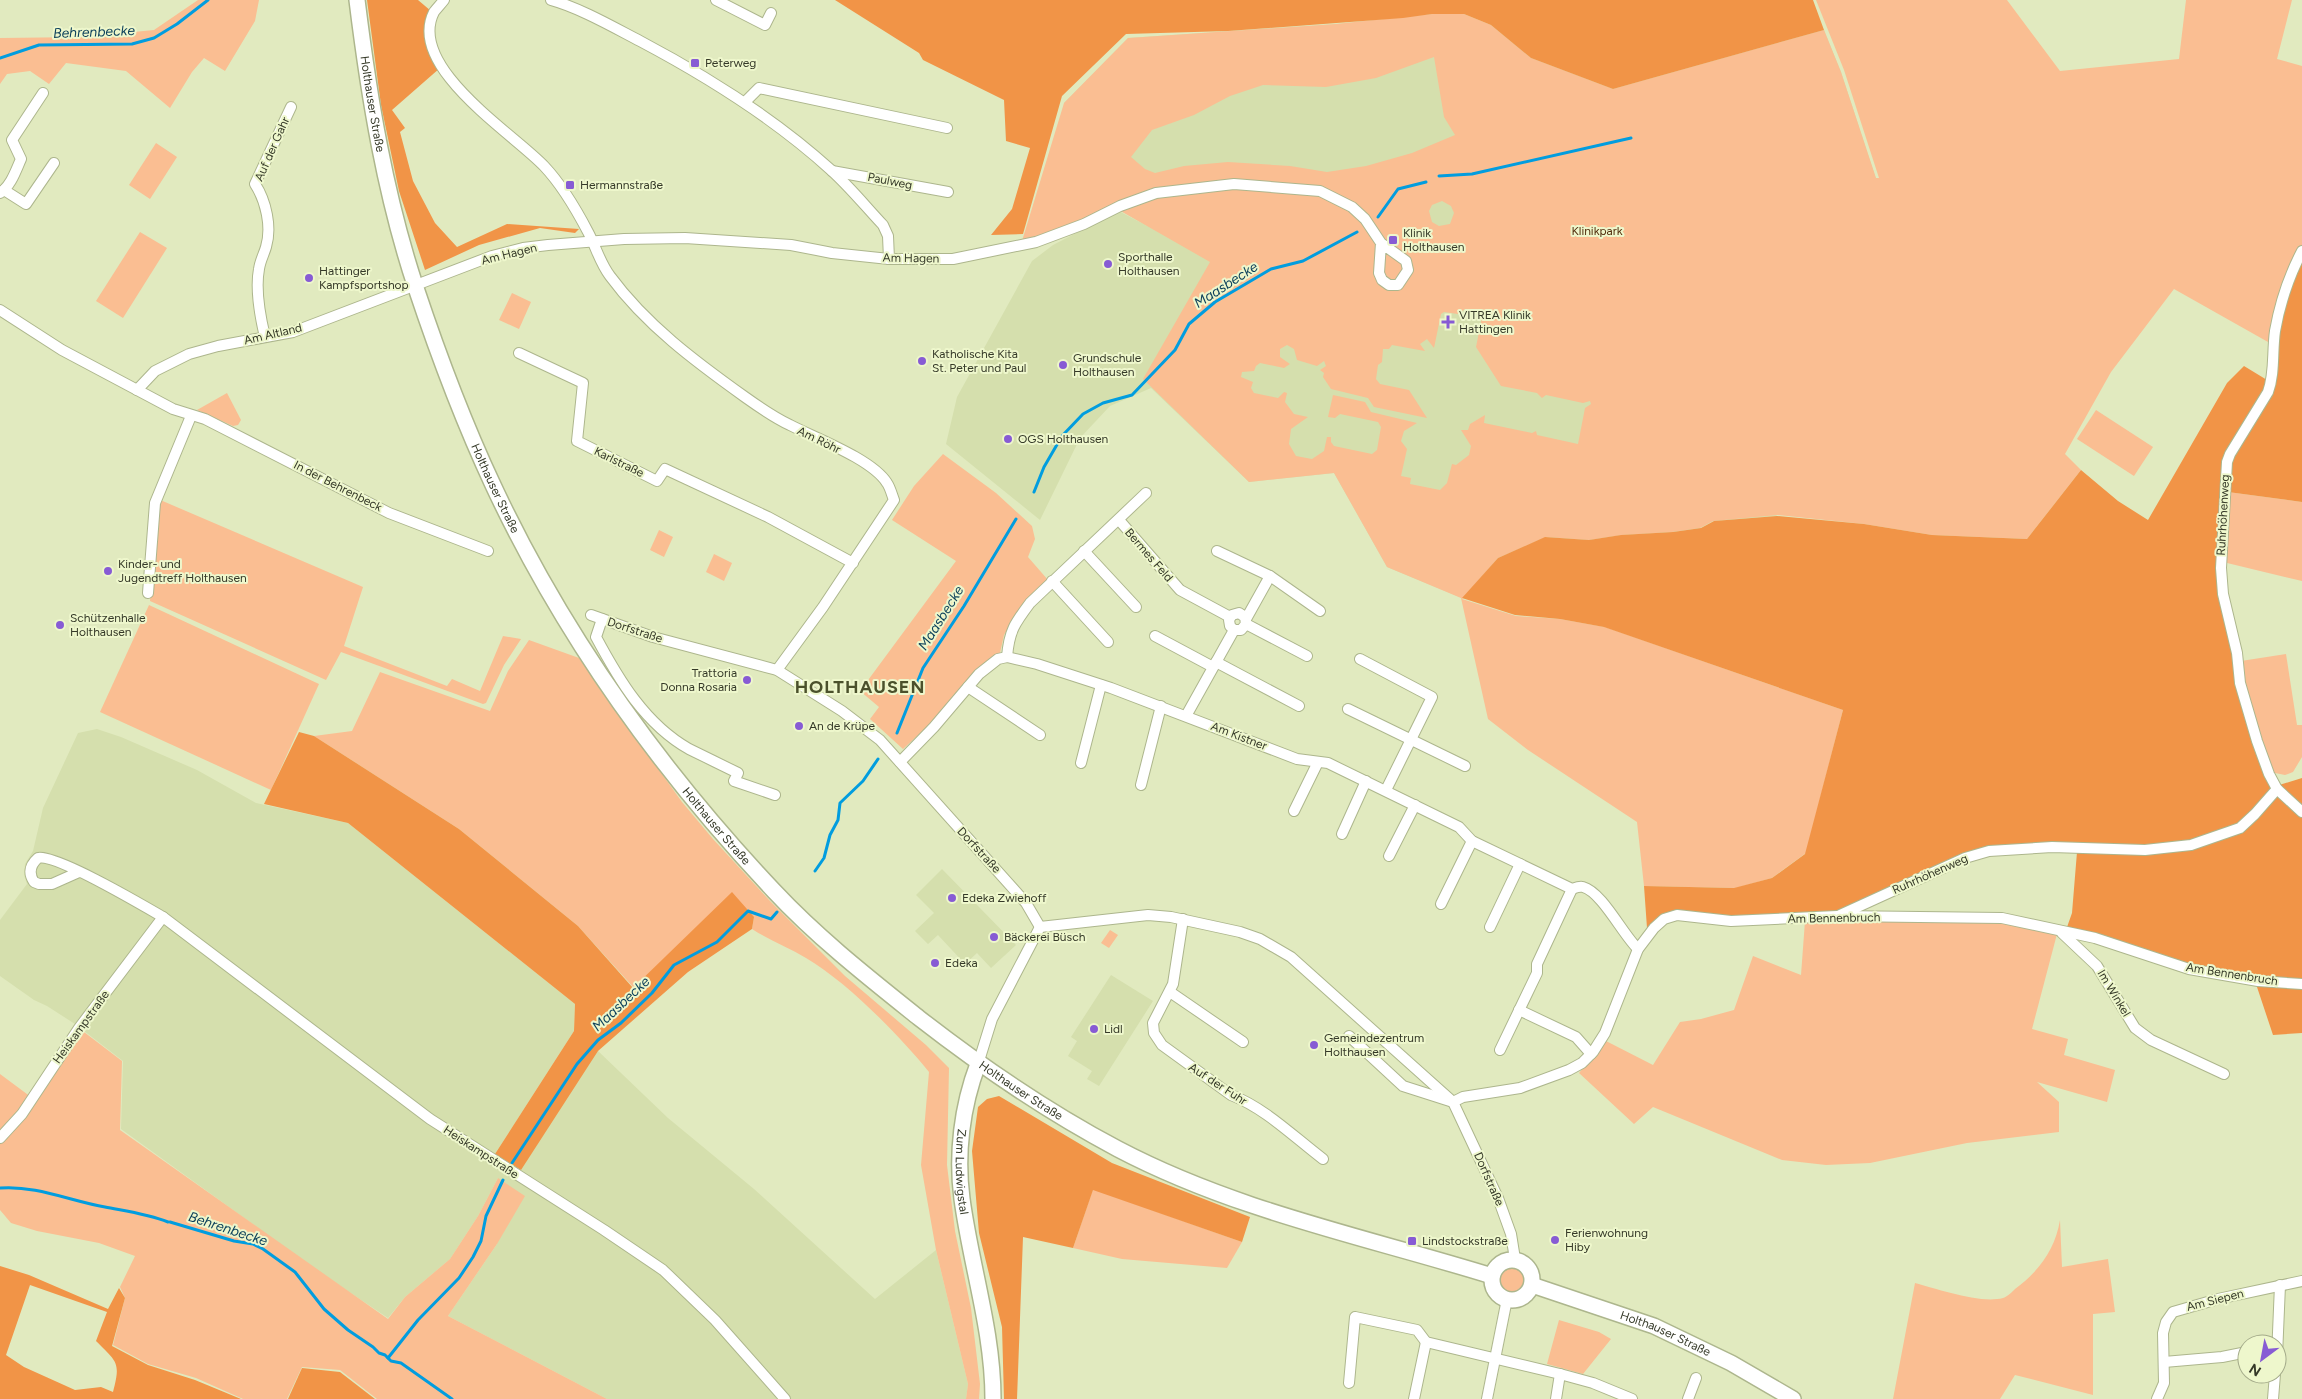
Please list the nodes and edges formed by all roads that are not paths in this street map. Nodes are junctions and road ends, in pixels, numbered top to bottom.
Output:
1 (357, 0) edge
2 (444, 0) edge
3 (554, 0) edge
4 (716, 0) edge
5 (771, 13) dead end
6 (43, 93) dead end
7 (745, 102) junction
8 (291, 107) dead end
9 (947, 128) dead end
10 (54, 163) dead end
11 (832, 171) junction
12 (2, 191) edge
13 (948, 192) dead end
14 (593, 242) junction
15 (1380, 243) dead end
16 (2302, 251) edge
17 (889, 259) junction
18 (2302, 270) edge
19 (2291, 272) junction
20 (414, 284) junction
21 (0, 310) edge
22 (265, 337) junction
23 (519, 353) dead end
24 (137, 390) junction
25 (191, 416) junction
26 (1146, 493) dead end
27 (1118, 520) junction
28 (488, 550) dead end
29 (1084, 551) junction
30 (1217, 551) dead end
31 (853, 563) junction
32 (1270, 576) junction
33 (1052, 581) junction
34 (148, 593) dead end
35 (1136, 606) dead end
36 (1320, 610) dead end
37 (592, 615) dead end
38 (1230, 617) junction
39 (602, 619) junction
40 (1246, 622) junction
41 (1234, 630) junction
42 (1155, 636) dead end
43 (1108, 642) dead end
44 (1307, 656) dead end
45 (1007, 657) junction
46 (1360, 659) dead end
47 (1215, 664) junction
48 (777, 670) junction
49 (1101, 685) junction
50 (968, 686) junction
51 (1161, 706) junction
52 (1299, 706) dead end
53 (1348, 709) dead end
54 (1186, 716) junction
55 (1040, 735) dead end
56 (1411, 740) junction
57 (900, 762) junction
58 (1318, 762) junction
59 (1081, 764) dead end
60 (1465, 766) dead end
61 (1366, 781) junction
62 (1141, 785) dead end
63 (2277, 789) junction
64 (1386, 790) junction
65 (775, 795) dead end
66 (1415, 804) junction
67 (1294, 811) dead end
68 (2302, 812) edge
69 (1342, 834) dead end
70 (1472, 841) junction
71 (1389, 856) dead end
72 (1520, 864) junction
73 (79, 872) dead end
74 (1572, 889) junction
75 (1441, 904) dead end
76 (1837, 916) junction
77 (163, 917) junction
78 (1183, 919) junction
79 (1040, 927) junction
80 (1490, 927) dead end
81 (2061, 932) junction
82 (1638, 949) junction
83 (2302, 984) edge
84 (1170, 992) junction
85 (1520, 1010) junction
86 (1349, 1036) dead end
87 (1243, 1042) dead end
88 (1500, 1050) dead end
89 (1591, 1054) junction
90 (978, 1064) junction
91 (2224, 1074) dead end
92 (1452, 1102) junction
93 (0, 1138) edge
94 (1323, 1159) dead end
95 (1515, 1259) junction
96 (1492, 1276) junction
97 (2302, 1281) edge
98 (1532, 1285) junction
99 (2280, 1285) junction
100 (1507, 1299) junction
101 (2278, 1334) edge
102 (1426, 1342) junction
103 (2237, 1354) edge
104 (1496, 1358) junction
105 (2164, 1362) junction
106 (1560, 1374) junction
107 (1696, 1378) dead end
108 (1349, 1383) dead end
109 (2274, 1384) edge
110 (1628, 1398) edge
111 (785, 1399) edge
112 (993, 1399) edge
113 (1414, 1399) edge
114 (1487, 1399) edge
115 (1556, 1399) edge
116 (1688, 1399) edge
117 (1793, 1399) edge
118 (2157, 1399) edge
119 (2273, 1399) edge

1 - 20 street, Holthauser Straße
2 - 14 street
3 - 7 street
4 - 5 street
6 - 12 street
7 - 9 street
7 - 11 street
8 - 22 street, Auf der Gahr
10 - 12 street
11 - 13 street, Paulweg
11 - 17 street
14 - 17 street, Am Hagen
14 - 20 street, Am Hagen
14 - 31 street, Am Röhr
15 - 17 street, Am Hagen
16 - 19 street, Ruhrhöhenweg
18 - 19 street
19 - 63 street, Ruhrhöhenweg
20 - 22 street, Am Altland
20 - 90 street, Holthauser Straße
21 - 24 street, In der Behrenbeck
22 - 24 street, Am Altland
23 - 31 street, Karlstraße
24 - 25 street, In der Behrenbeck
25 - 28 street, In der Behrenbeck
25 - 34 street
26 - 27 street, Bermes Feld
27 - 29 street, Bermes Feld
27 - 38 street, Bermes Feld
29 - 33 street, Bermes Feld
29 - 35 street
30 - 32 street
31 - 48 street, Am Röhr
32 - 36 street
32 - 40 street
33 - 43 street
33 - 45 street, Bermes Feld
37 - 39 street, Dorfstraße
38 - 40 street
38 - 41 street
39 - 48 street, Dorfstraße
39 - 65 street, Dorfstraße
40 - 41 street
40 - 44 street
41 - 47 street
42 - 47 street
45 - 49 street, Am Kistner
45 - 50 street
46 - 56 street
47 - 52 street
47 - 54 street
48 - 57 street, Dorfstraße
49 - 51 street, Am Kistner
49 - 59 street
50 - 55 street
50 - 57 street
51 - 54 street, Am Kistner
51 - 62 street
53 - 56 street
54 - 58 street, Am Kistner
56 - 60 street
56 - 64 street
57 - 79 street, Dorfstraße
58 - 61 street, Am Kistner
58 - 67 street
61 - 64 street, Am Kistner
61 - 69 street
63 - 68 street, Ruhrhöhenweg
63 - 76 street, Ruhrhöhenweg
64 - 66 street, Am Kistner
66 - 70 street, Am Kistner
66 - 71 street
70 - 72 street, Am Kistner
70 - 75 street
72 - 74 street, Am Kistner
72 - 80 street
73 - 77 street, Heiskampstraße
74 - 82 street, Am Kistner
74 - 85 street
76 - 81 street, Am Bennenbruch
76 - 82 street, Am Bennenbruch
77 - 93 street, Heiskampstraße
77 - 111 street, Heiskampstraße
78 - 79 street, Dorfstraße
78 - 84 street, Auf der Fuhr
78 - 92 street, Dorfstraße
79 - 90 street, Zum Ludwigstal
81 - 83 street, Am Bennenbruch
81 - 91 street, Im Winkel
82 - 89 street, Am Bennenbruch
84 - 87 street
84 - 94 street, Auf der Fuhr
85 - 88 street
85 - 89 street
86 - 92 street
89 - 92 street, Am Bennenbruch
90 - 96 street, Holthauser Straße
90 - 112 street, Zum Ludwigstal
92 - 95 street, Dorfstraße
95 - 96 street
95 - 98 street
96 - 100 street
97 - 99 street, Am Siepen
98 - 100 street
98 - 117 street, Holthauser Straße
99 - 101 street
99 - 105 street, Am Siepen
100 - 104 street
102 - 104 street
102 - 108 street
102 - 113 street
103 - 105 street
104 - 106 street
104 - 114 street
105 - 118 street, Am Siepen
106 - 110 street
106 - 115 street
107 - 116 street
109 - 119 street

